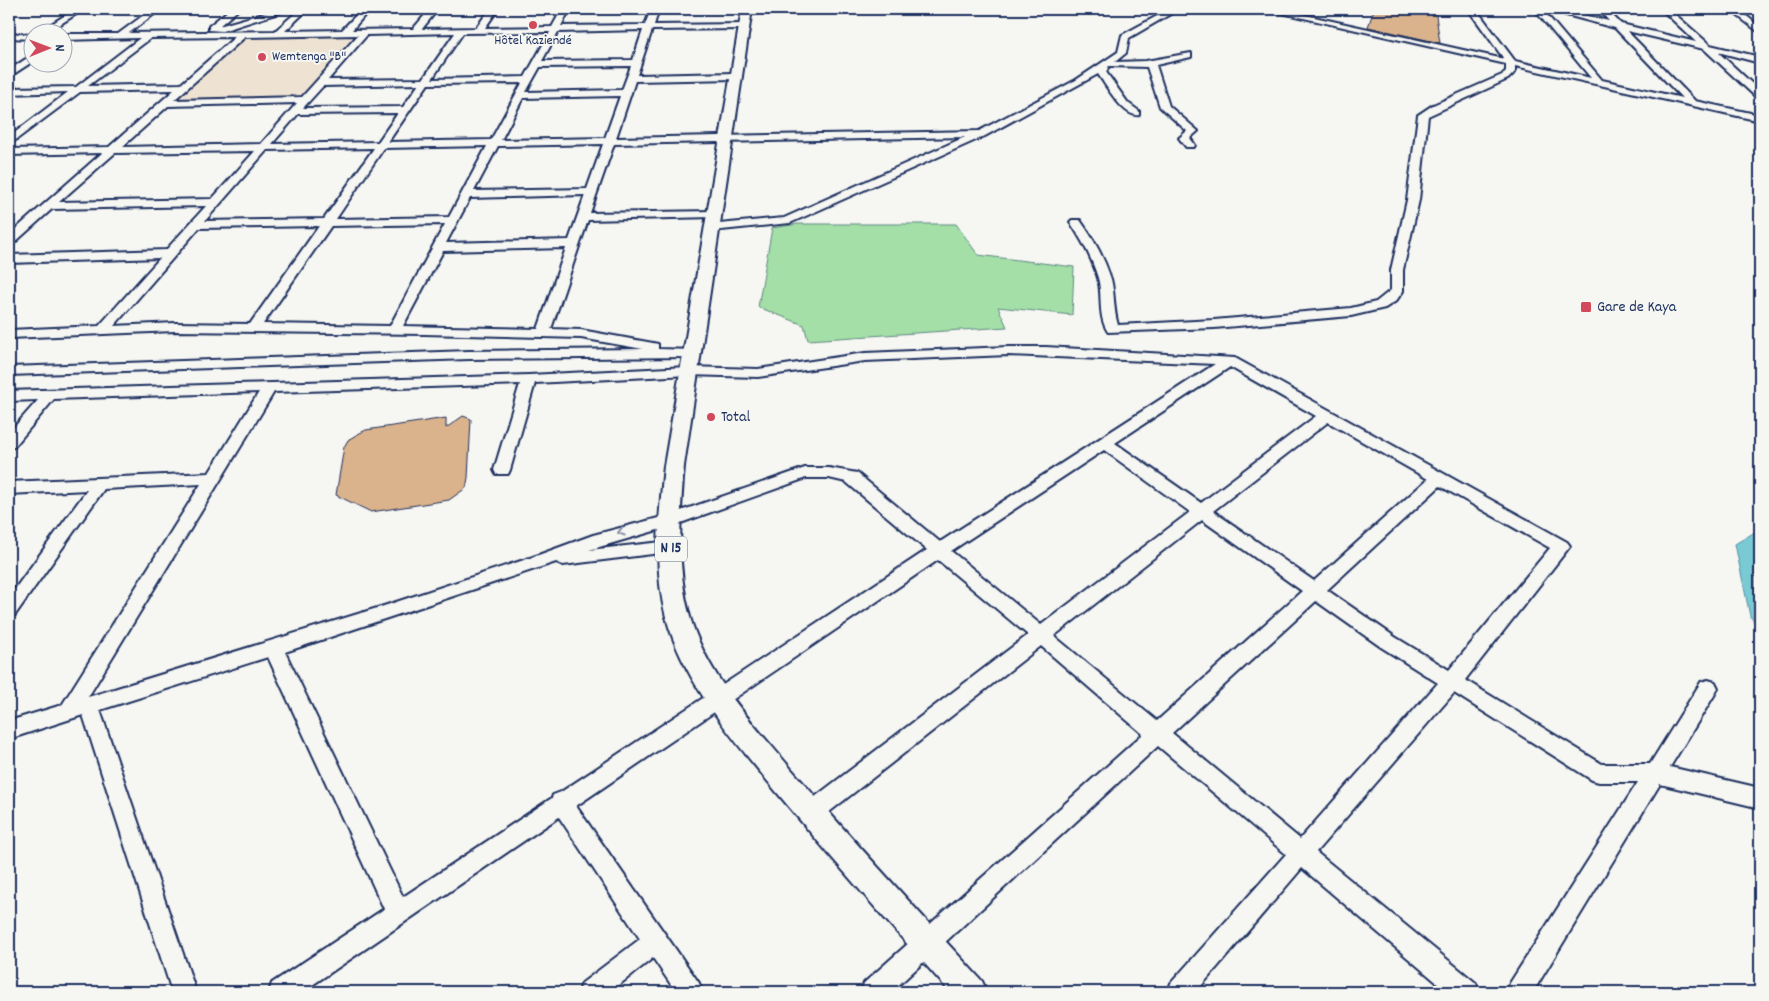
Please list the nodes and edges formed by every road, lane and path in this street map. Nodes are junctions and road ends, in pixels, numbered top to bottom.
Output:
1 (80, 9) edge
2 (157, 9) edge
3 (235, 9) edge
4 (287, 9) edge
5 (304, 9) edge
6 (366, 9) edge
7 (434, 9) edge
8 (494, 9) edge
9 (566, 9) edge
10 (655, 9) edge
11 (779, 9) edge
12 (1174, 9) edge
13 (1268, 9) edge
14 (1311, 9) edge
15 (1472, 9) edge
16 (1538, 9) edge
17 (1548, 9) edge
18 (1602, 9) edge
19 (1665, 9) edge
20 (1733, 9) edge
21 (1292, 13) dead end
22 (746, 16) edge
23 (59, 22) edge
24 (1619, 26) junction
25 (649, 27) junction
26 (555, 29) junction
27 (1759, 29) edge
28 (461, 30) junction
29 (479, 30) junction
30 (416, 31) junction
31 (365, 32) junction
32 (278, 33) junction
33 (344, 33) junction
34 (202, 34) junction
35 (242, 34) junction
36 (9, 36) edge
37 (120, 36) junction
38 (148, 36) junction
39 (22, 37) edge
40 (72, 37) edge
41 (1708, 48) junction
42 (1188, 55) dead end
43 (1760, 60) edge
44 (635, 62) junction
45 (1150, 62) junction
46 (1511, 62) junction
47 (1106, 63) junction
48 (536, 64) junction
49 (22, 65) edge
50 (9, 74) edge
51 (736, 76) junction
52 (630, 78) junction
53 (528, 80) junction
54 (425, 81) junction
55 (1599, 82) junction
56 (320, 83) junction
57 (182, 87) junction
58 (77, 89) junction
59 (9, 91) edge
60 (624, 93) junction
61 (520, 95) junction
62 (1760, 96) edge
63 (305, 100) junction
64 (1691, 102) junction
65 (164, 103) junction
66 (406, 110) junction
67 (295, 111) junction
68 (1136, 113) dead end
69 (1760, 118) edge
70 (981, 134) junction
71 (726, 140) junction
72 (9, 142) edge
73 (608, 142) junction
74 (494, 144) junction
75 (1190, 145) dead end
76 (381, 146) junction
77 (264, 148) junction
78 (111, 150) junction
79 (9, 152) edge
80 (591, 192) junction
81 (467, 195) junction
82 (216, 202) junction
83 (48, 206) junction
84 (582, 217) junction
85 (453, 220) junction
86 (712, 220) junction
87 (1076, 222) dead end
88 (327, 223) junction
89 (195, 225) junction
90 (14, 232) edge
91 (9, 240) edge
92 (573, 244) junction
93 (438, 248) junction
94 (170, 254) junction
95 (9, 259) edge
96 (254, 328) junction
97 (394, 330) junction
98 (102, 331) junction
99 (543, 333) junction
100 (9, 334) edge
101 (1116, 341) dead end
102 (1120, 356) junction
103 (688, 359) junction
104 (1230, 361) junction
105 (9, 371) edge
106 (529, 379) junction
107 (270, 387) junction
108 (50, 395) junction
109 (9, 396) edge
110 (1327, 415) junction
111 (9, 443) edge
112 (1104, 443) junction
113 (502, 470) dead end
114 (213, 478) junction
115 (1438, 478) junction
116 (100, 483) junction
117 (9, 488) edge
118 (1202, 511) junction
119 (669, 521) junction
120 (671, 547) junction
121 (940, 550) junction
122 (539, 562) junction
123 (1315, 590) junction
124 (9, 610) edge
125 (1042, 635) junction
126 (273, 647) junction
127 (1452, 681) junction
128 (1708, 688) dead end
129 (718, 699) junction
130 (80, 707) junction
131 (9, 730) edge
132 (1158, 733) junction
133 (1655, 773) junction
134 (1760, 798) edge
135 (561, 802) junction
136 (811, 813) junction
137 (1302, 854) junction
138 (398, 913) junction
139 (656, 941) junction
140 (927, 944) junction
141 (184, 992) edge
142 (281, 992) edge
143 (591, 992) edge
144 (690, 992) edge
145 (873, 992) edge
146 (971, 992) edge
147 (1180, 992) edge
148 (1468, 992) edge
149 (1519, 992) edge

1 - 23 street
2 - 37 street
3 - 34 street
4 - 34 street
5 - 32 street
6 - 33 street
7 - 30 street
8 - 29 street
9 - 26 street
10 - 25 street
11 - 22 street
12 - 47 street
13 - 46 street
14 - 21 street
15 - 46 street
16 - 55 street
17 - 24 street
18 - 24 street
19 - 41 street
20 - 27 street
22 - 25 street
22 - 51 main road, N 15
24 - 41 street
24 - 64 street
25 - 26 street
25 - 44 street
26 - 29 street
26 - 48 street
28 - 29 street
28 - 30 street
28 - 54 street
30 - 31 street
31 - 33 street
31 - 56 street
32 - 33 street
32 - 35 street
34 - 35 street
34 - 38 street
35 - 57 street
36 - 39 street
37 - 38 street
37 - 40 street
38 - 58 street
41 - 43 street
41 - 62 street
42 - 45 street
44 - 48 street
44 - 52 street
45 - 47 street
45 - 75 street
46 - 55 street
46 - 87 street
47 - 68 street
47 - 70 street
48 - 53 street
49 - 50 street
51 - 52 street
51 - 71 main road, N 15
52 - 60 street
53 - 54 street
53 - 61 street
54 - 56 street
54 - 66 street
55 - 64 street
56 - 63 street
57 - 58 street
57 - 65 street
58 - 59 street
58 - 72 street
60 - 61 street
60 - 73 street
61 - 74 street
63 - 65 street
63 - 67 street
64 - 69 street
65 - 78 street
66 - 67 street
66 - 76 street
67 - 77 street
70 - 71 street
70 - 86 street
71 - 73 street
71 - 86 main road, N 15
73 - 74 street
73 - 80 street
74 - 76 street
74 - 81 street
76 - 77 street
76 - 88 street
77 - 78 street
77 - 82 street
78 - 79 street
78 - 83 street
80 - 81 street
80 - 84 street
81 - 85 street
82 - 83 street
82 - 89 street
83 - 90 street
84 - 86 street
84 - 92 street
85 - 88 street
85 - 93 street
86 - 103 main road, N 15
88 - 89 street
88 - 96 street
89 - 94 street
90 - 91 street
92 - 93 street
92 - 99 street
93 - 97 street
94 - 95 street
94 - 98 street
96 - 97 street
96 - 98 street
97 - 99 street
98 - 100 street
99 - 103 street
101 - 102 street
102 - 103 street
102 - 104 street
103 - 105 street
103 - 106 street
103 - 119 main road, N 15
104 - 110 street
104 - 112 street
106 - 107 street
106 - 113 street
107 - 108 street
107 - 114 street
108 - 109 street
108 - 111 street
110 - 115 street
110 - 118 street
112 - 118 street
112 - 121 street
114 - 116 street
114 - 130 street
115 - 123 street
115 - 127 street
116 - 117 street
116 - 124 street
118 - 123 street
118 - 125 street
119 - 120 main road, N 15
119 - 121 street
119 -> 122 street
120 - 122 street
120 - 129 main road, N 15
121 - 125 street
121 - 129 street
122 - 126 street
123 - 127 street
123 - 132 street
125 - 132 street
125 - 136 street
126 - 130 street
126 - 138 street
127 - 133 street
127 - 137 street
128 - 133 street
129 - 135 street
129 - 136 main road, N 15
130 - 131 street
130 - 141 street
132 - 137 street
132 - 140 street
133 - 134 street
133 - 149 street
135 - 138 street
135 - 139 street
136 - 140 main road, N 15
137 - 147 street
137 - 148 street
138 - 142 street
139 - 143 street
139 - 144 street
140 - 145 street
140 - 146 main road, N 15

